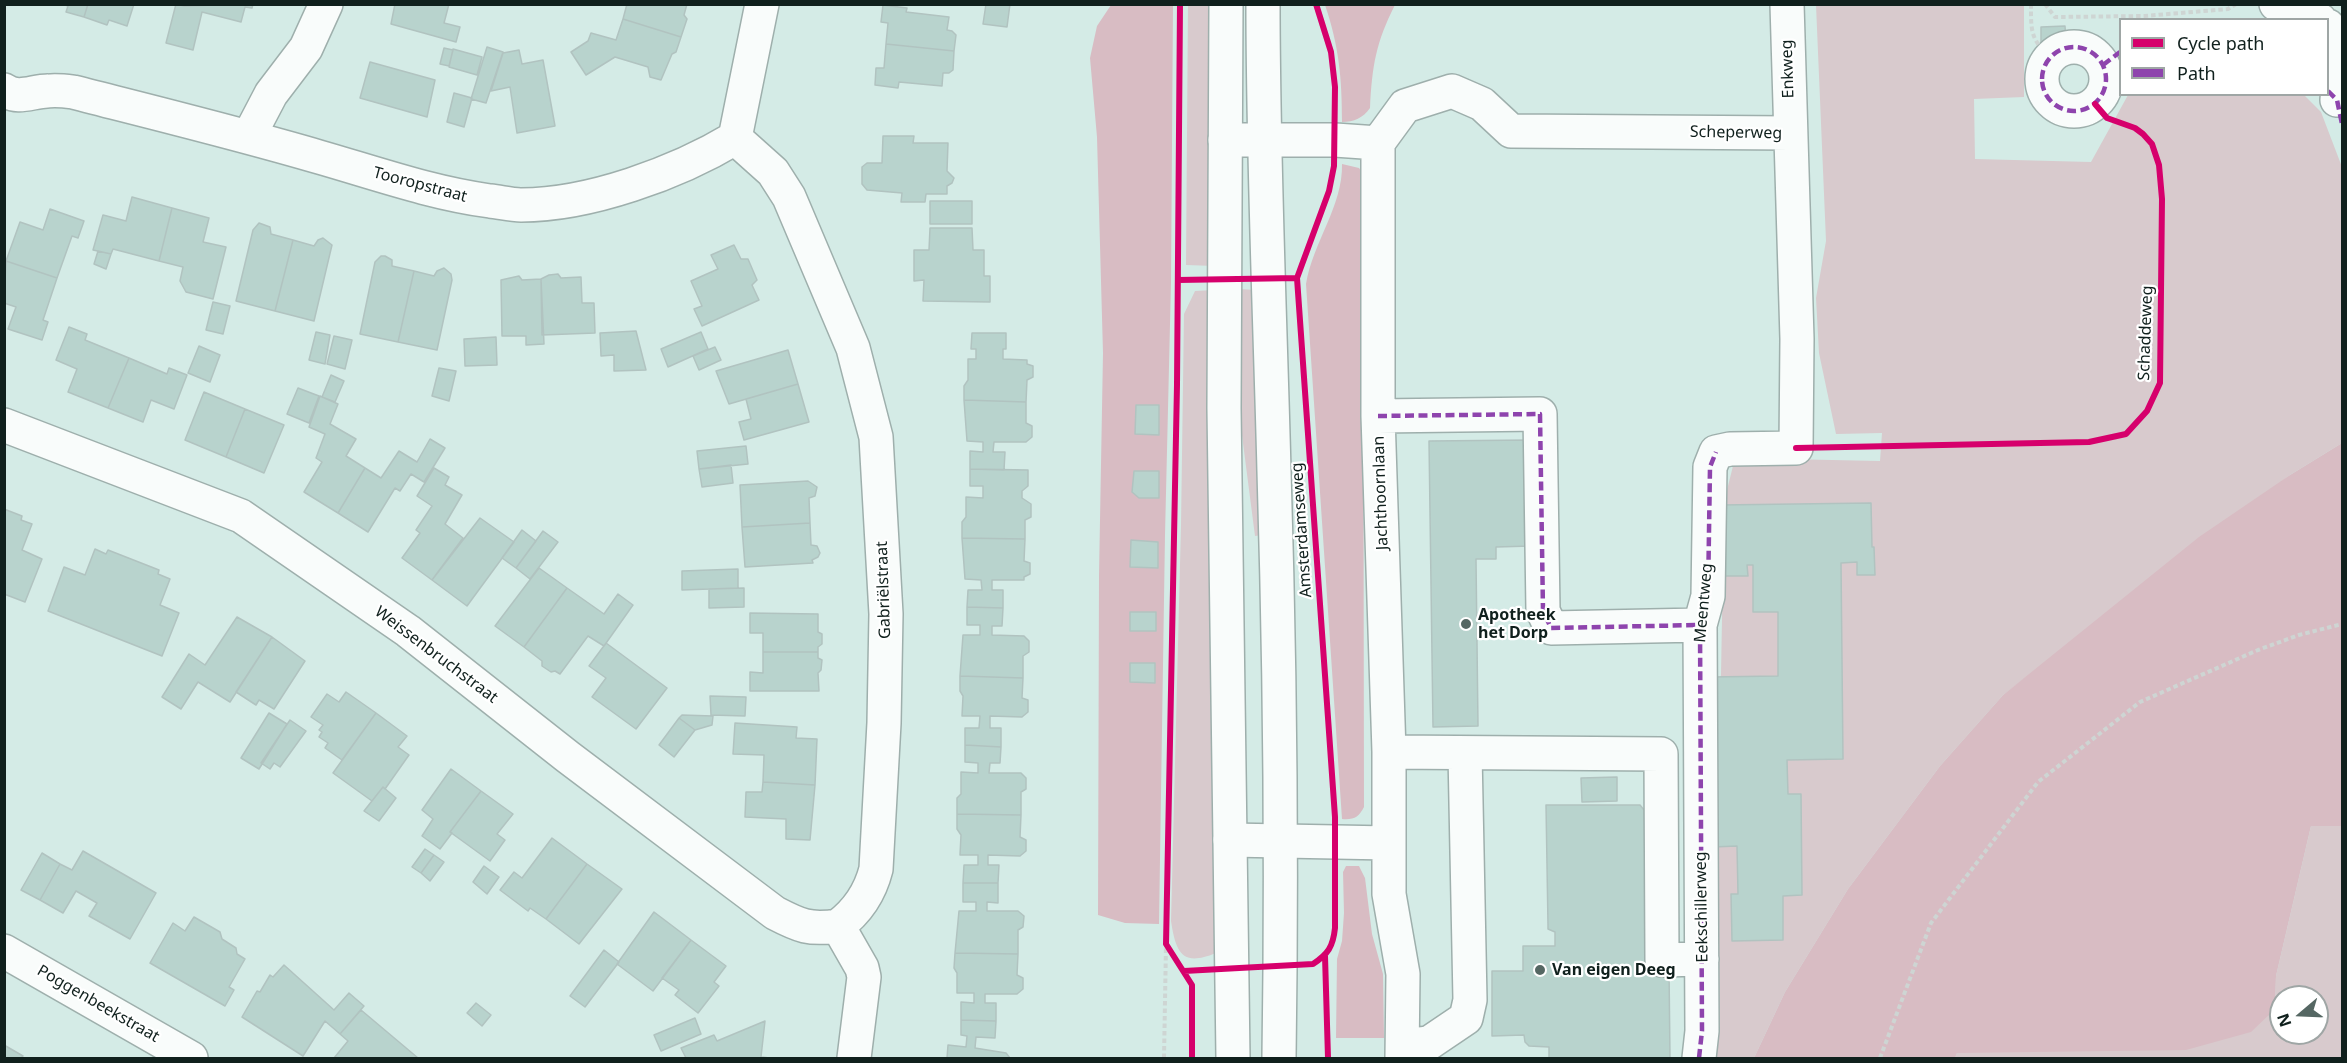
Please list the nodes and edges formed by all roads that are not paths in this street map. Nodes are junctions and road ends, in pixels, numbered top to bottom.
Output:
1 (326, 4) edge
2 (762, 4) edge
3 (1226, 4) edge
4 (1263, 4) edge
5 (1786, 4) edge
6 (2276, 4) edge
7 (2314, 18) edge
8 (2329, 28) edge
9 (2112, 58) edge
10 (7, 99) edge
11 (2336, 105) edge
12 (1790, 133) junction
13 (249, 136) junction
14 (735, 138) junction
15 (1225, 140) junction
16 (1263, 140) junction
17 (1378, 143) junction
18 (1378, 416) junction
19 (4, 425) edge
20 (1716, 452) joint
21 (1700, 625) junction
22 (1389, 753) junction
23 (1465, 753) junction
24 (1700, 755) joint
25 (1230, 840) junction
26 (1280, 841) junction
27 (1389, 843) junction
28 (838, 926) junction
29 (4, 951) edge
30 (1702, 959) junction
31 (1403, 1052) edge
32 (191, 1059) edge
33 (854, 1059) edge
34 (1233, 1059) edge
35 (1279, 1059) edge
36 (1699, 1059) edge

1 - 13 street
2 - 14 street
3 - 15 street
4 - 16 street, Amsterdamseweg
5 - 12 street, Enkweg
6 - 7 street
8 - 11 street
9 - 9 street
10 - 13 street, Tooropstraat
12 - 17 street, Scheperweg
12 - 20 street, Scheperweg
13 - 14 street, Tooropstraat
14 - 28 street, Gabriëlstraat
15 - 16 street
15 - 25 street
16 - 17 street
16 - 26 street, Amsterdamseweg
17 - 18 street, Jachthoornlaan
18 - 21 street
18 - 22 street, Jachthoornlaan
19 - 28 street, Weissenbruchstraat
20 - 21 street, Meentweg
21 - 24 street, Meentweg
22 - 23 street
22 - 27 street, Jachthoornlaan
23 - 30 street
23 - 31 street, Jachthoornlaan
24 - 30 street, Eekschillerweg
25 - 26 street
25 - 34 street
26 - 27 street
26 - 35 street, Amsterdamseweg
27 - 31 street, Jachthoornlaan
28 - 33 street
29 - 32 street, Poggenbeekstraat
30 - 36 street, Eekschillerweg

